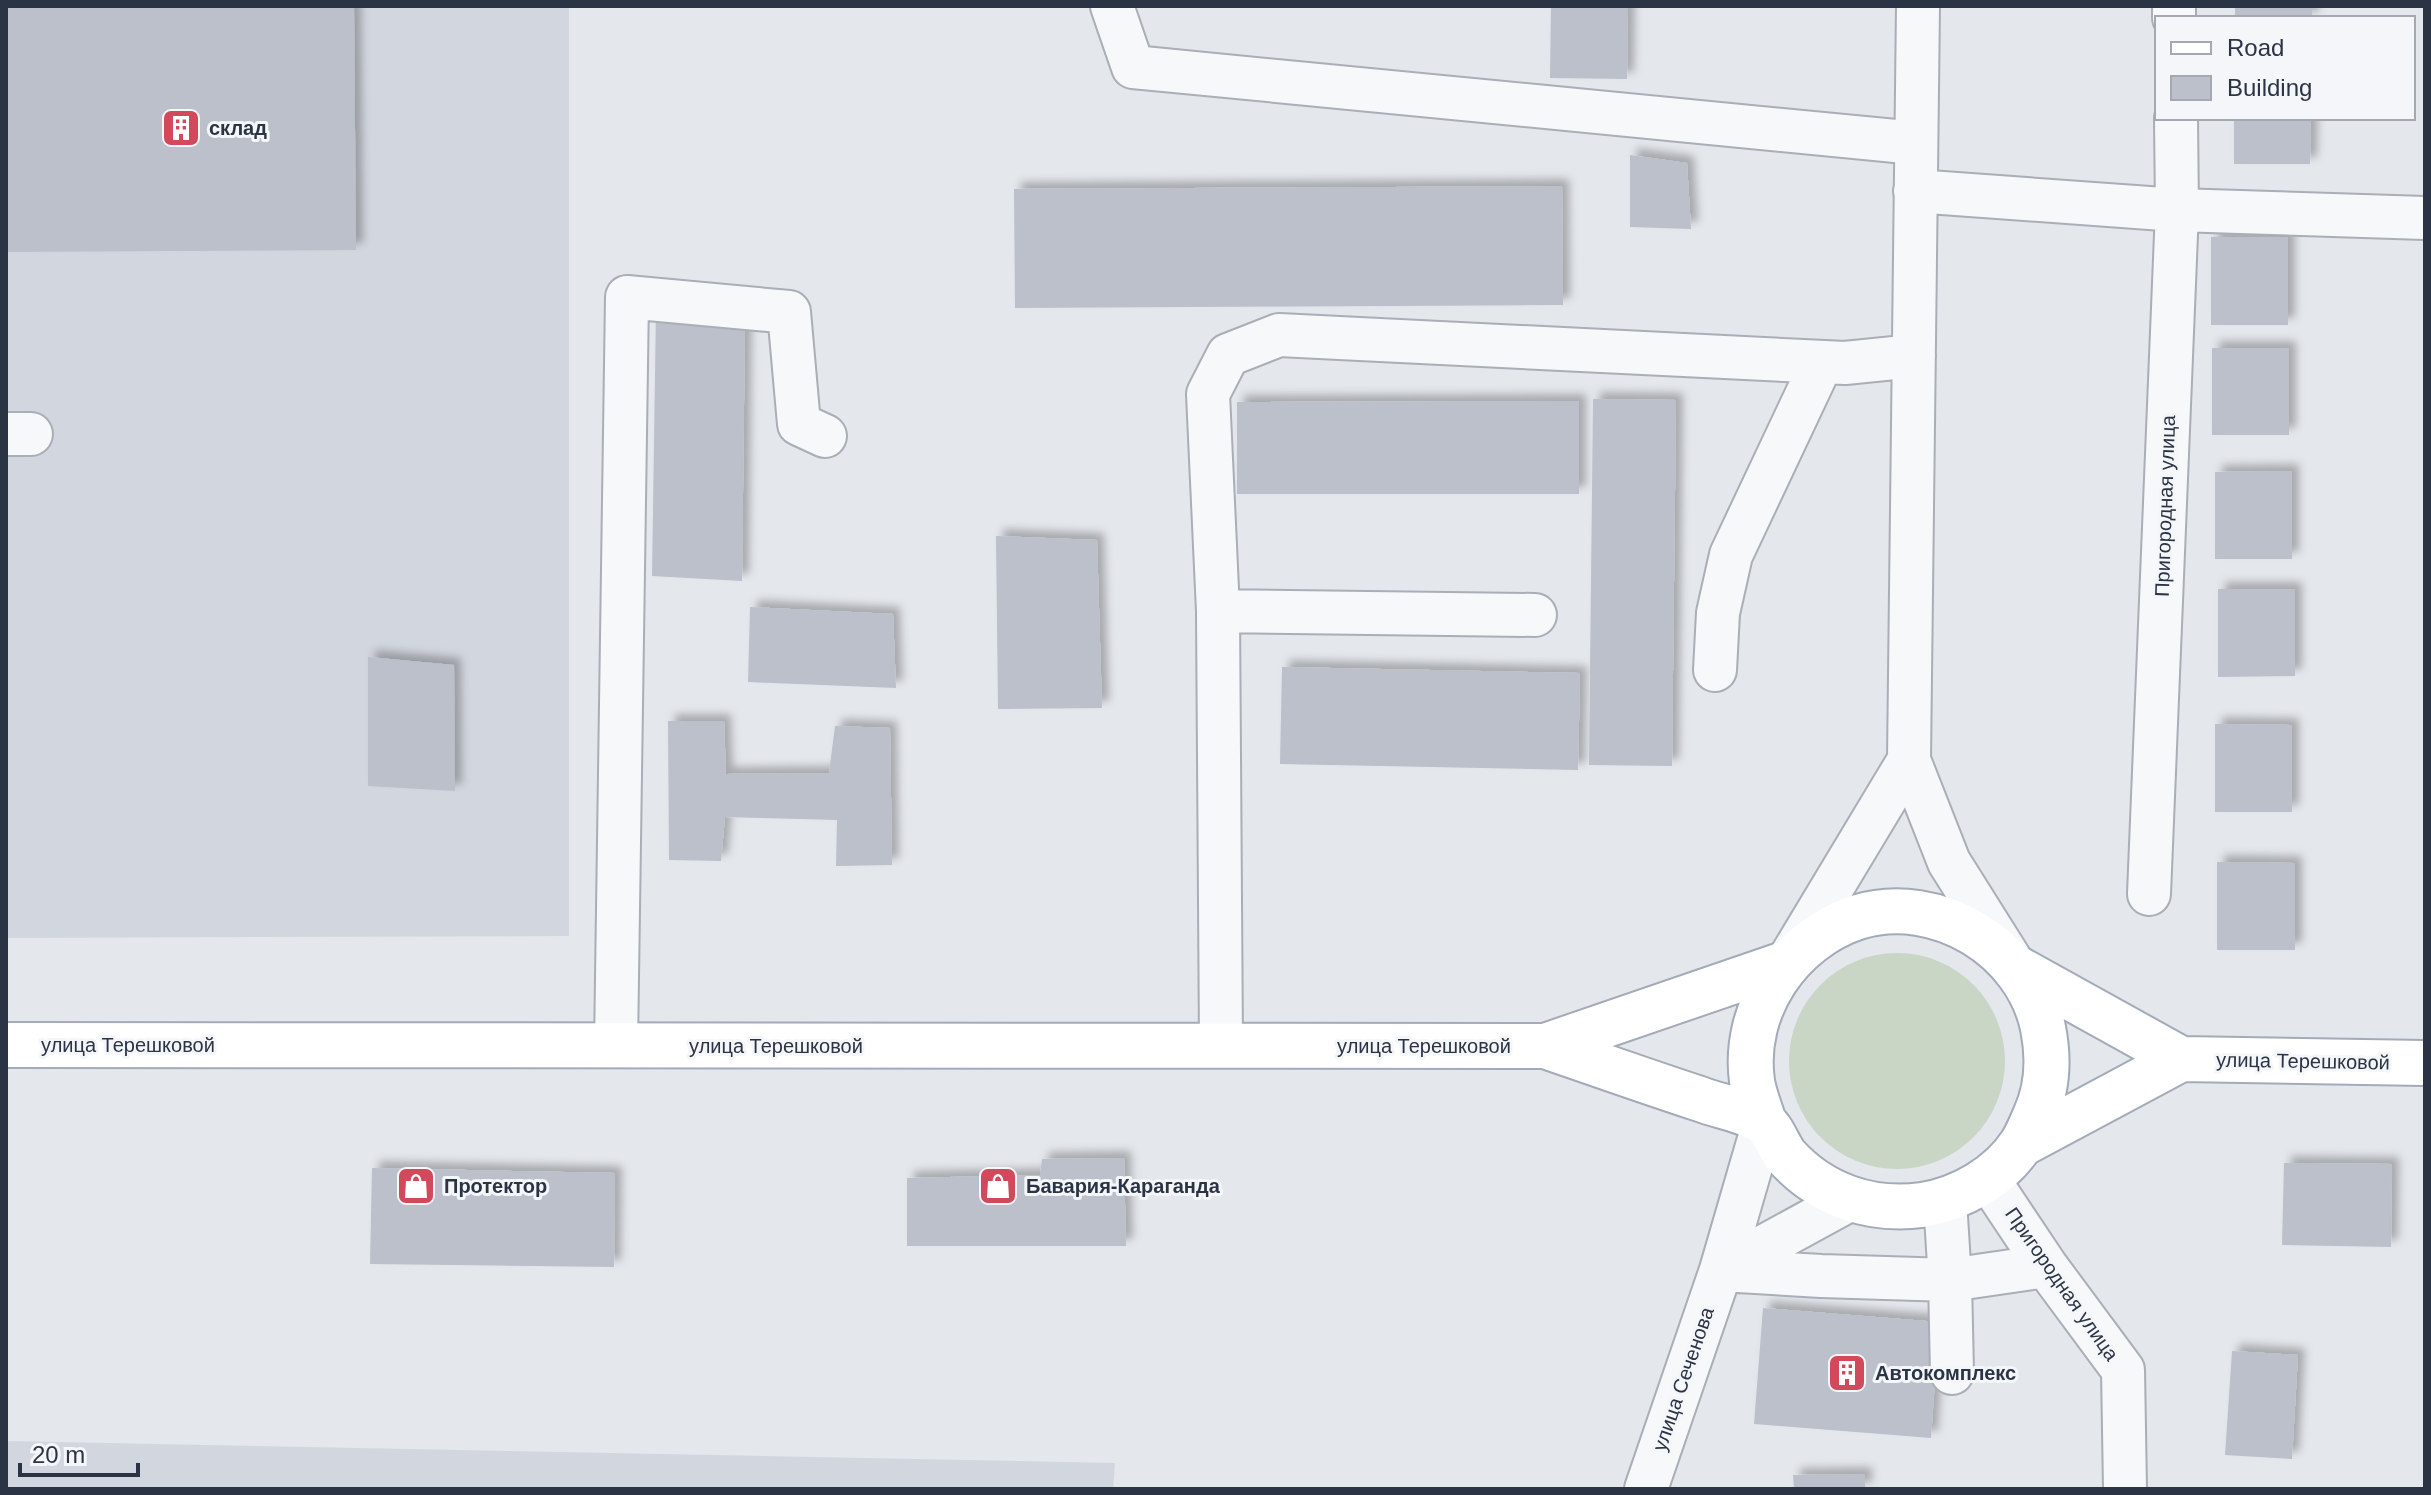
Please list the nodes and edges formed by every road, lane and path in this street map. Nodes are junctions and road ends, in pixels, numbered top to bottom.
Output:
1 (1112, 6) edge
2 (1918, 6) edge
3 (2176, 120) edge
4 (1916, 143) junction
5 (1915, 191) junction
6 (2177, 210) junction
7 (2425, 218) edge
8 (1914, 356) junction
9 (1822, 362) junction
10 (825, 436) dead end
11 (1218, 611) junction
12 (1535, 615) dead end
13 (1715, 670) dead end
14 (1909, 760) junction
15 (2149, 894) dead end
16 (1787, 963) junction
17 (2015, 967) junction
18 (6, 1045) edge
19 (616, 1046) junction
20 (1221, 1046) junction
21 (1545, 1046) junction
22 (2181, 1059) junction
23 (2425, 1063) edge
24 (1764, 1122) junction
25 (2022, 1144) junction
26 (1988, 1179) junction
27 (1849, 1200) junction
28 (1945, 1201) junction
29 (2046, 1266) junction
30 (1721, 1270) junction
31 (1950, 1280) junction
32 (1952, 1373) dead end
33 (1646, 1489) edge
34 (2125, 1489) edge

1 - 4 street
2 - 4 street
3 - 6 street, Пригородная улица
4 - 5 street
5 - 6 street
5 - 8 street
6 - 7 street
6 - 15 street, Пригородная улица
8 - 9 street
8 - 14 street
9 - 11 street
9 - 13 street
10 - 19 street
11 - 12 street
11 - 20 street
14 - 16 street
14 - 17 street
16 - 17 main road, улица Терешковой
16 - 21 main road, улица Терешковой
16 - 24 main road, улица Терешковой
17 - 22 main road, улица Терешковой
17 - 25 main road, улица Терешковой
18 - 19 main road, улица Терешковой
19 - 20 main road, улица Терешковой
20 - 21 main road, улица Терешковой
21 - 24 main road, улица Терешковой
22 - 23 main road, улица Терешковой
22 - 25 main road, улица Терешковой
24 - 27 main road, улица Терешковой
24 - 30 street, улица Сеченова
25 - 26 main road, улица Терешковой
26 - 28 main road, улица Терешковой
26 - 29 street, Пригородная улица
27 - 28 main road, улица Терешковой
27 - 30 street
28 - 31 street
29 - 31 street
29 - 34 street, Пригородная улица
30 - 31 street
30 - 33 street, улица Сеченова
31 - 32 street

